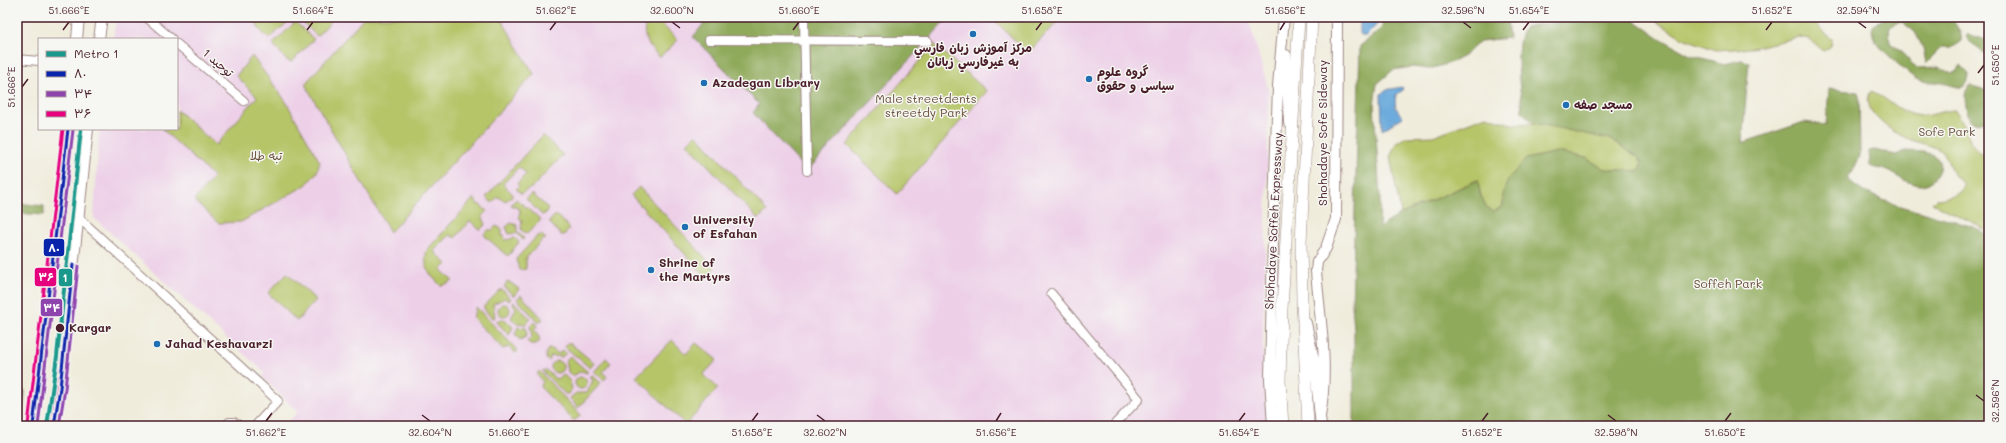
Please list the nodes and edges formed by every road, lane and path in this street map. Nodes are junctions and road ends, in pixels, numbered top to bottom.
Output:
1 (79, 17) edge
2 (102, 17) edge
3 (146, 17) edge
4 (804, 17) edge
5 (1284, 17) edge
6 (1299, 17) edge
7 (1312, 17) edge
8 (1337, 17) edge
9 (76, 38) edge
10 (99, 38) edge
11 (171, 38) edge
12 (709, 40) dead end
13 (804, 40) junction
14 (928, 41) dead end
15 (178, 45) edge
16 (17, 59) edge
17 (38, 61) edge
18 (244, 101) dead end
19 (68, 130) edge
20 (88, 130) edge
21 (807, 171) dead end
22 (1289, 183) junction
23 (78, 217) junction
24 (1051, 293) dead end
25 (1302, 301) junction
26 (1320, 416) junction
27 (33, 426) edge
28 (54, 426) edge
29 (226, 426) edge
30 (240, 426) edge
31 (255, 426) edge
32 (1113, 426) edge
33 (1273, 426) edge
34 (1283, 426) edge
35 (1308, 426) edge
36 (1321, 426) edge

1 - 9 main road
2 - 10 main road
3 - 11 street
4 - 13 street
5 - 22 main road
5 - 33 main road
6 - 22 highway, Shohadaye Soffeh Expressway
7 - 25 highway
8 - 26 main road, Shohadaye Sofe Sideway
12 - 13 street
13 - 14 street
13 - 21 street
15 - 18 street, توحید 1
16 - 17 street
19 - 27 main road
20 - 23 main road
22 - 34 highway, Shohadaye Soffeh Expressway
23 - 28 main road
23 - 31 street
24 - 32 street
25 - 26 main road
25 - 35 highway
26 - 36 main road
29 - 30 street

